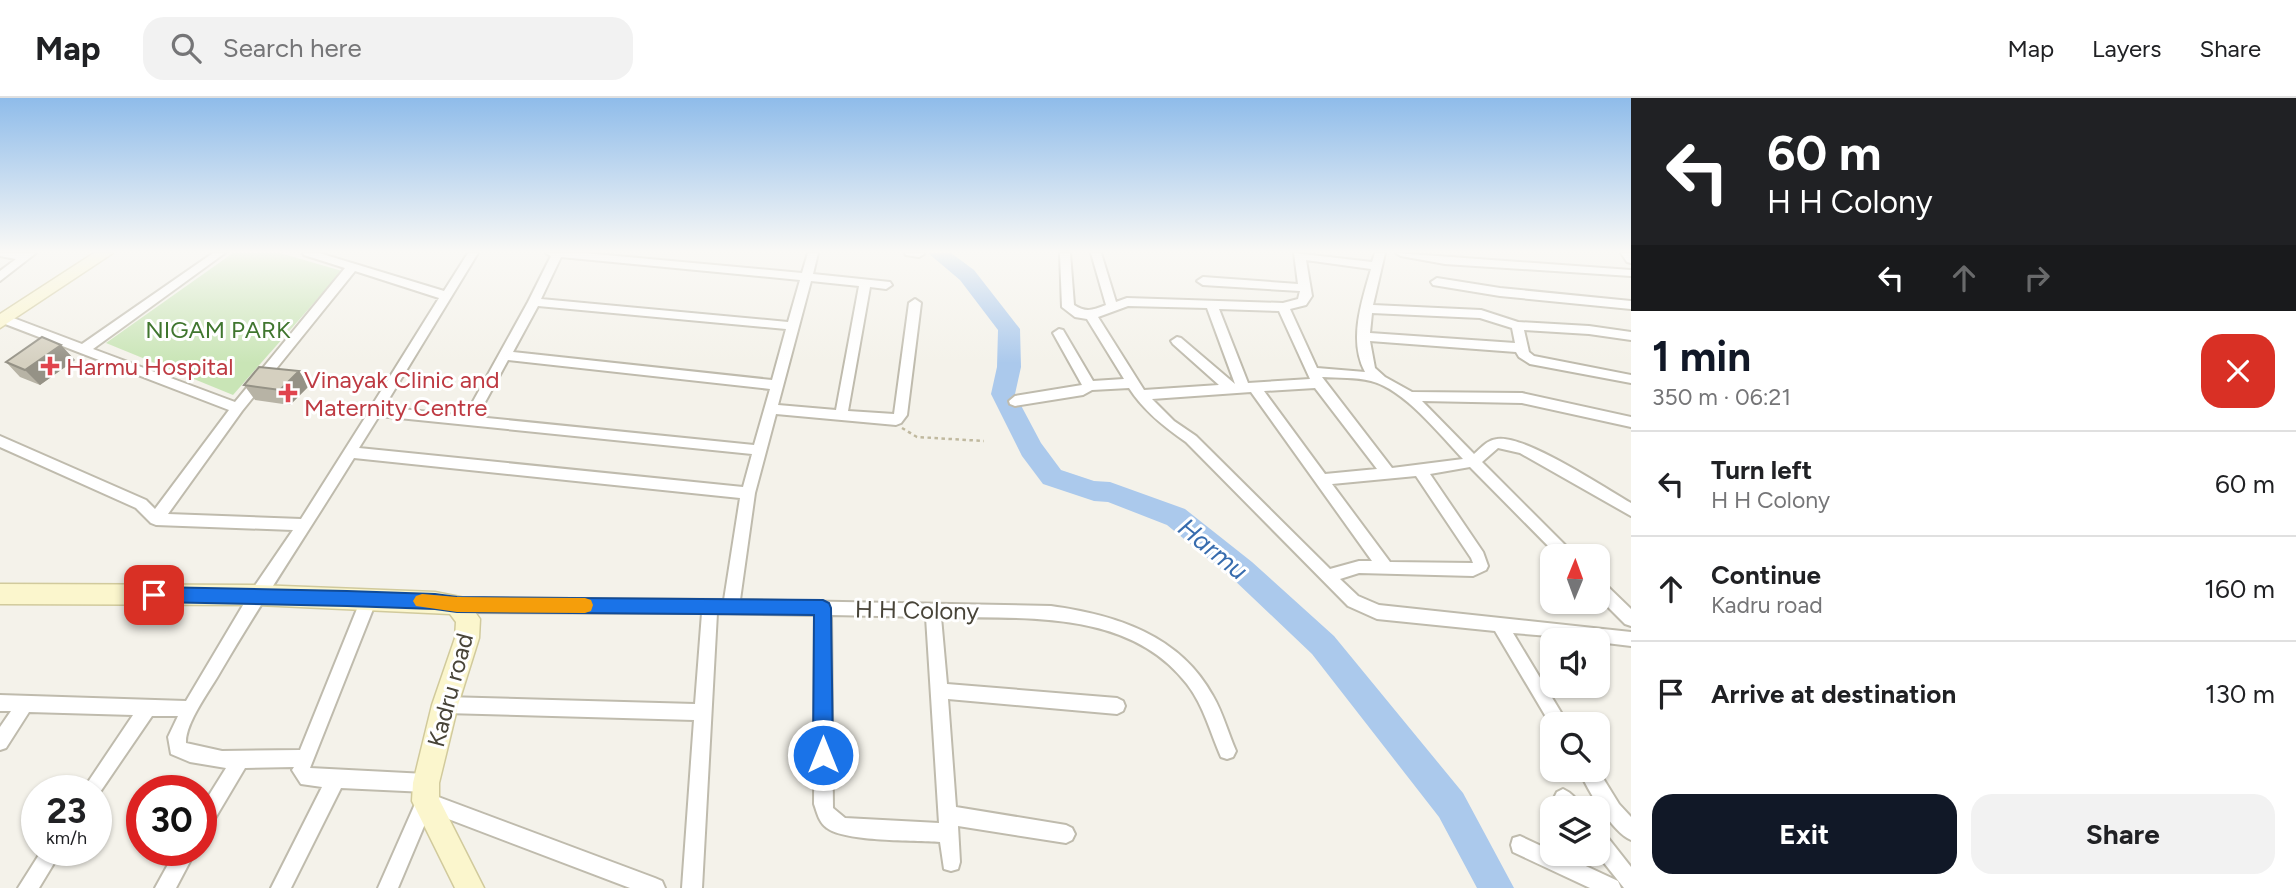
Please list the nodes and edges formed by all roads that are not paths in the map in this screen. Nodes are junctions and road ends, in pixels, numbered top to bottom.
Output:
1 (38, 290) edge
2 (45, 290) edge
3 (168, 290) edge
4 (333, 290) edge
5 (426, 290) edge
6 (450, 290) edge
7 (540, 290) edge
8 (803, 290) edge
9 (864, 290) edge
10 (1067, 290) edge
11 (1107, 290) edge
12 (1304, 290) edge
13 (1372, 290) edge
14 (1487, 290) edge
15 (446, 296) junction
16 (534, 302) junction
17 (915, 303) dead end
18 (1631, 305) edge
19 (1112, 306) junction
20 (1212, 306) junction
21 (1283, 307) junction
22 (1368, 309) junction
23 (1091, 315) junction
24 (1, 317) edge
25 (793, 326) junction
26 (1517, 326) junction
27 (1059, 333) dead end
28 (1631, 336) edge
29 (1363, 338) junction
30 (1177, 341) dead end
31 (1522, 348) junction
32 (83, 350) junction
33 (505, 355) junction
34 (1375, 377) junction
35 (1316, 378) junction
36 (1631, 379) edge
37 (1130, 383) junction
38 (776, 385) junction
39 (1088, 386) junction
40 (1242, 388) junction
41 (1140, 394) junction
42 (1409, 396) junction
43 (1015, 401) dead end
44 (237, 408) junction
45 (770, 409) junction
46 (373, 411) junction
47 (841, 416) junction
48 (469, 420) junction
49 (1631, 422) edge
50 (0, 441) edge
51 (759, 450) junction
52 (348, 452) junction
53 (1470, 462) junction
54 (1420, 470) junction
55 (1388, 473) junction
56 (1322, 480) junction
57 (748, 493) junction
58 (1631, 510) edge
59 (156, 519) junction
60 (305, 525) junction
61 (1555, 544) edge
62 (1385, 567) junction
63 (1327, 576) junction
64 (0, 594) edge
65 (257, 595) junction
66 (369, 599) junction
67 (1610, 599) edge
68 (457, 605) junction
69 (710, 606) junction
70 (731, 606) junction
71 (823, 608) junction
72 (933, 610) junction
73 (1631, 619) edge
74 (1499, 624) junction
75 (1631, 639) edge
76 (939, 691) junction
77 (0, 704) edge
78 (25, 704) junction
79 (445, 705) junction
80 (1117, 706) dead end
81 (147, 708) junction
82 (190, 709) junction
83 (703, 712) junction
84 (1553, 712) edge
85 (0, 742) edge
86 (1227, 751) dead end
87 (304, 758) junction
88 (240, 760) junction
89 (103, 775) edge
90 (335, 781) junction
91 (1596, 782) edge
92 (425, 792) junction
93 (217, 800) edge
94 (948, 824) junction
95 (1631, 831) edge
96 (1066, 834) dead end
97 (1520, 845) dead end
98 (1610, 856) edge
99 (951, 862) dead end
100 (42, 866) edge
101 (178, 866) edge
102 (1631, 882) edge
103 (28, 888) edge
104 (165, 888) edge
105 (282, 888) edge
106 (388, 888) edge
107 (470, 888) edge
108 (654, 888) edge
109 (692, 888) edge
110 (1611, 888) edge

1 - 24 main road
2 - 24 main road
3 - 32 street
4 - 44 street
5 - 15 street
6 - 15 street
7 - 16 street
8 - 25 street
9 - 47 street
10 - 23 street
11 - 19 street
12 - 21 street
13 - 22 street
14 - 18 street
15 - 46 street
16 - 25 street
16 - 33 street
17 - 47 street
19 - 20 street
19 - 23 street
20 - 21 street
20 - 40 street
21 - 35 street
22 - 26 street
22 - 29 street
23 - 37 street
24 - 32 street
25 - 38 street
26 - 28 street
26 - 31 street
27 - 39 street
29 - 31 street
29 - 34 street
30 - 40 street
31 - 36 street
32 - 44 street
33 - 38 street
33 - 48 street
34 - 35 street
34 - 42 street
35 - 40 street
35 - 55 street
37 - 39 street
37 - 41 street
38 - 45 street
39 - 43 street
40 - 41 street
40 - 56 street
41 - 63 street
42 - 49 street
42 - 53 street
44 - 59 street
45 - 47 street
45 - 51 street
46 - 48 street
46 - 52 street
48 - 51 street
50 - 59 street
51 - 57 street
52 - 57 street
52 - 60 street
53 - 54 street
53 - 58 street
53 - 61 street
54 - 55 street
54 - 62 street
55 - 56 street
56 - 62 street
57 - 70 street
59 - 60 street
60 - 65 street
62 - 63 street
63 - 74 street
64 - 65 main road, Kadru road
65 - 66 main road, Kadru road
65 - 82 street
66 - 68 main road, Kadru road
66 - 87 street
67 - 73 street
68 - 69 street, H H Colony
68 - 79 main road, Kadru road
69 - 70 street, H H Colony
69 - 83 street
70 - 71 street, H H Colony
71 - 72 street, H H Colony
71 - 94 street
72 - 76 street
72 - 86 street, H H Colony
74 - 75 street
74 - 84 street
76 - 80 street
76 - 94 street
77 - 78 street
78 - 81 street
78 - 85 street
79 - 83 street
79 - 92 main road, Kadru road
81 - 82 street
81 - 89 street
82 - 88 street
83 - 109 street
87 - 88 street
87 - 90 street
88 - 93 street
90 - 92 street
90 - 105 street
91 - 95 street
92 - 106 street
92 - 107 main road
92 - 108 street
94 - 96 street
94 - 99 street
97 - 110 street
98 - 102 street
100 - 103 street
101 - 104 street

